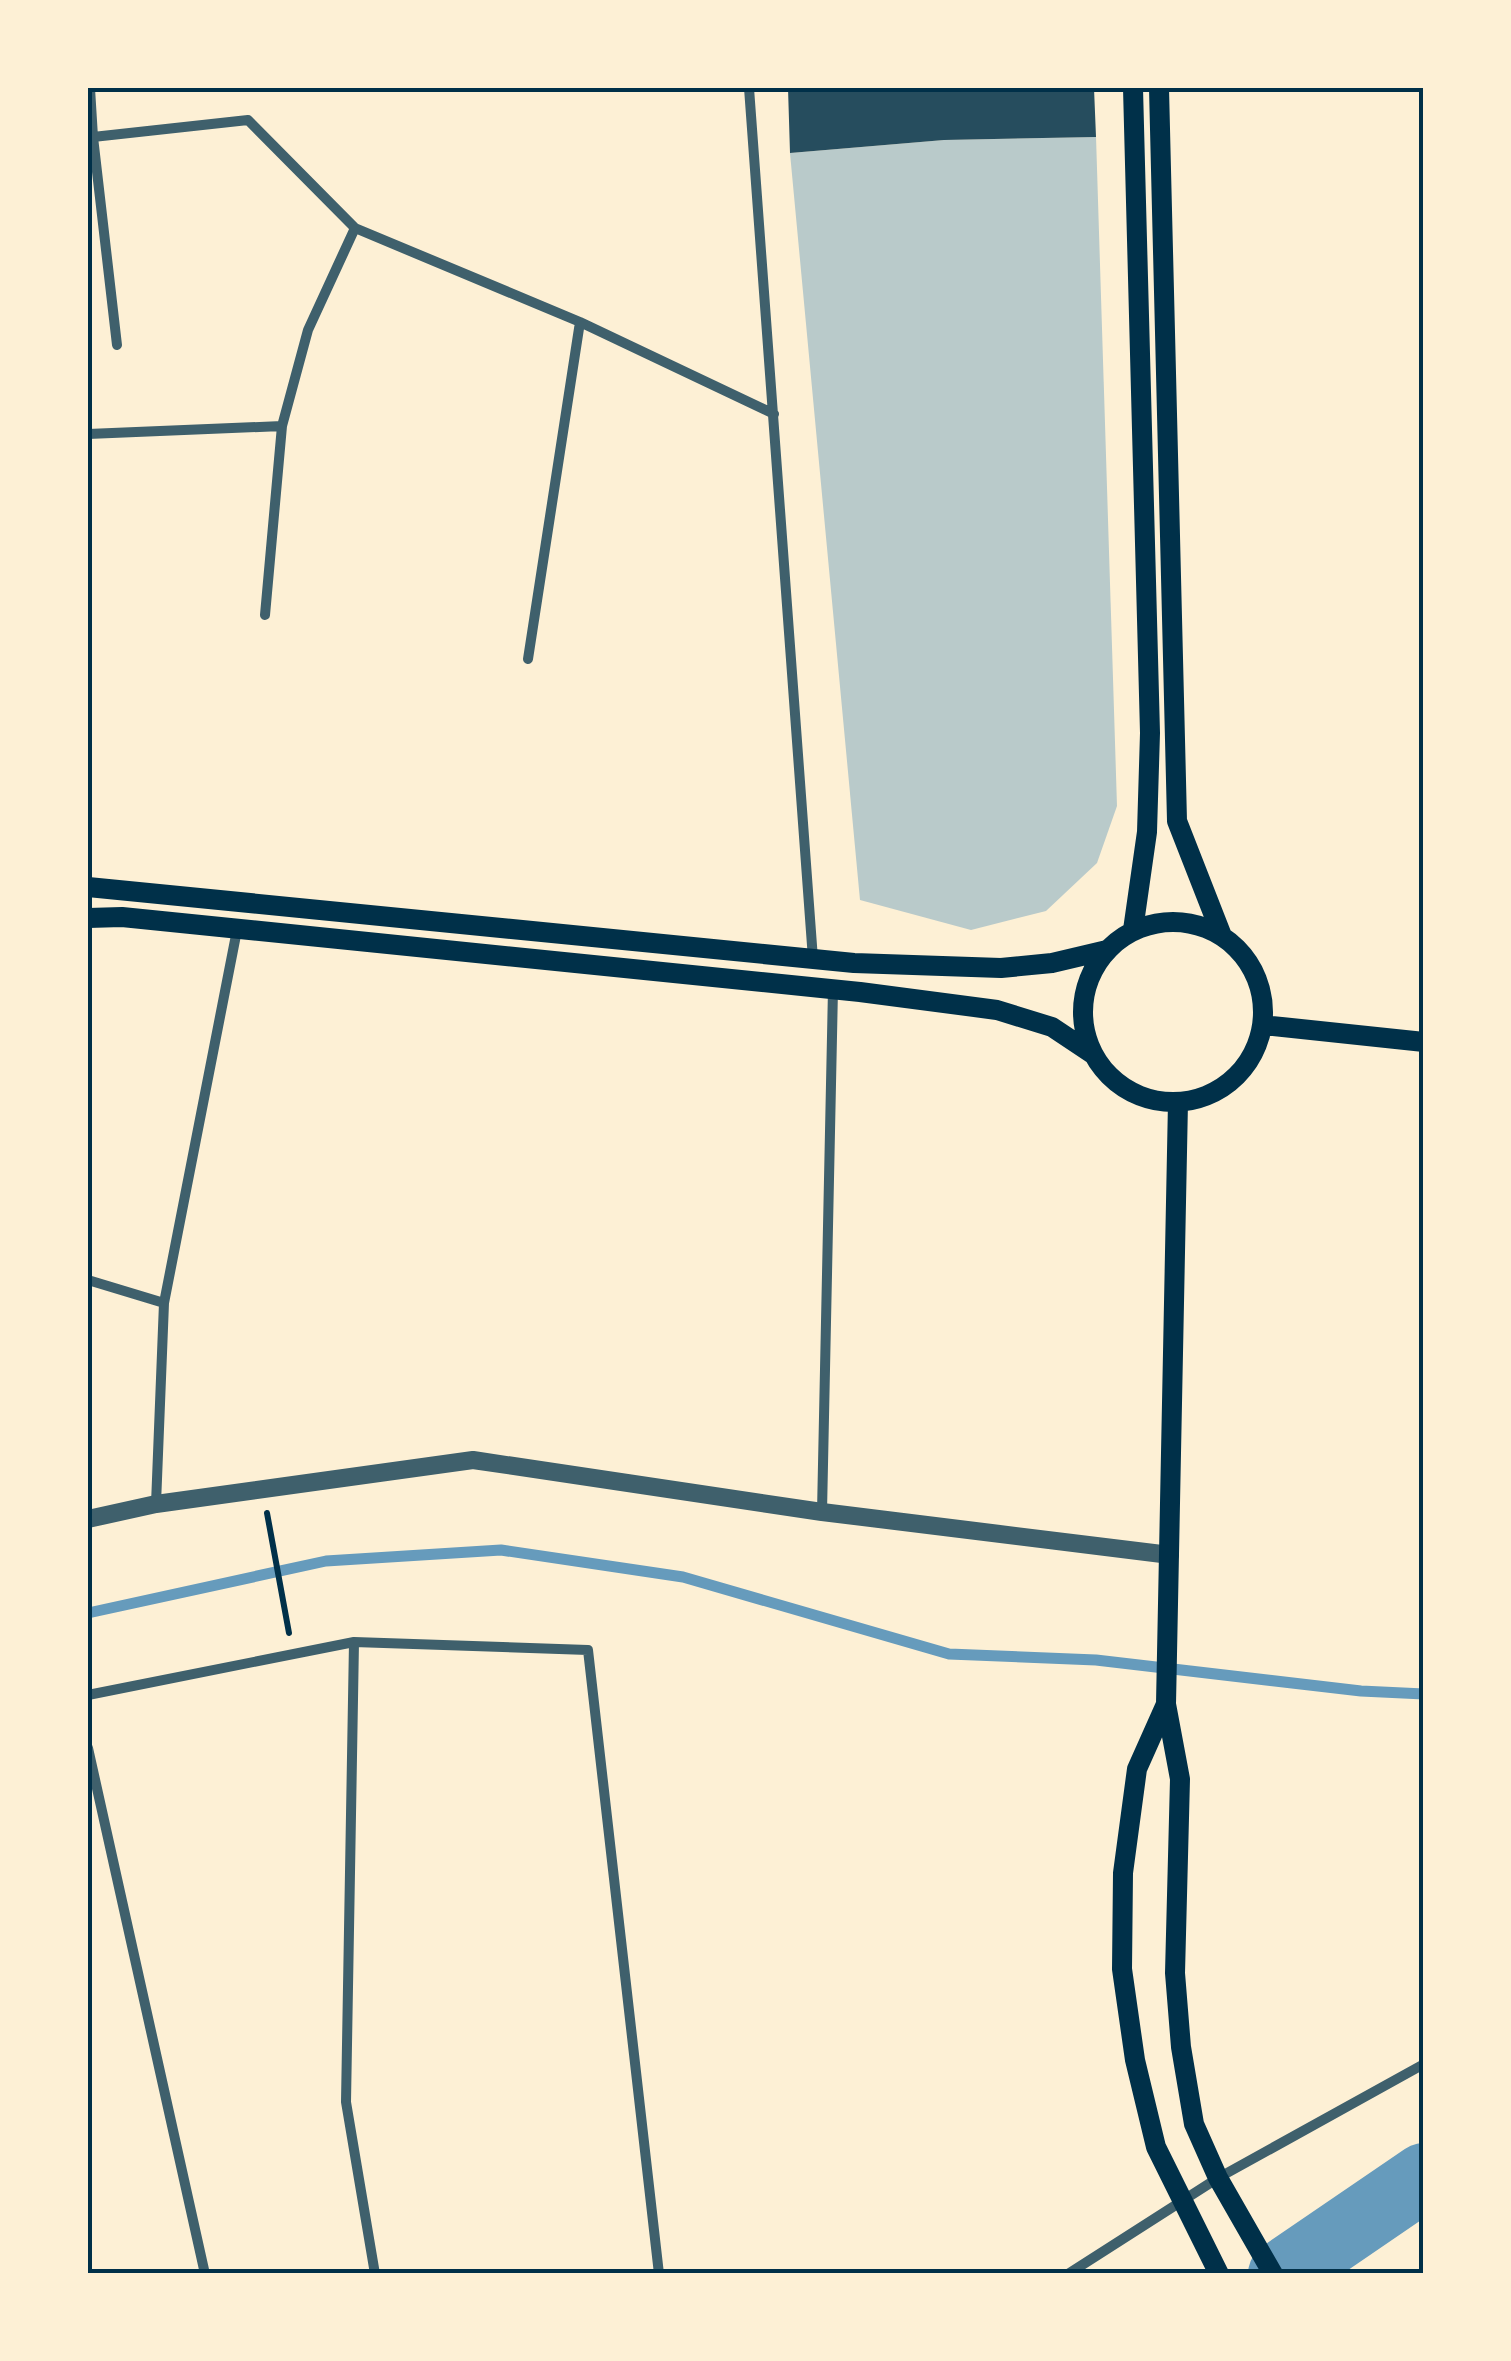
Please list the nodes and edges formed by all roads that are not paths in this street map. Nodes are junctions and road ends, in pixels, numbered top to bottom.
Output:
1 (90, 88) edge
2 (749, 88) edge
3 (1133, 88) edge
4 (1159, 88) edge
5 (94, 136) junction
6 (355, 228) junction
7 (580, 322) junction
8 (117, 345) dead end
9 (774, 414) junction
10 (282, 426) junction
11 (88, 434) edge
12 (265, 615) dead end
13 (528, 659) dead end
14 (88, 887) edge
15 (88, 918) edge
16 (237, 930) junction
17 (1133, 930) junction
18 (1222, 936) junction
19 (1106, 950) junction
20 (814, 960) junction
21 (833, 989) junction
22 (1263, 1025) junction
23 (1424, 1042) edge
24 (1094, 1056) junction
25 (1178, 1102) junction
26 (88, 1280) edge
27 (164, 1303) junction
28 (156, 1504) junction
29 (822, 1512) junction
30 (88, 1519) edge
31 (1170, 1555) junction
32 (354, 1642) junction
33 (88, 1695) edge
34 (1166, 1704) junction
35 (88, 1748) edge
36 (1424, 2064) edge
37 (1218, 2178) junction
38 (1181, 2202) junction
39 (1218, 2270) edge
40 (204, 2274) edge
41 (375, 2274) edge
42 (659, 2274) edge
43 (1068, 2274) edge
44 (1273, 2274) edge

1 - 5 street
2 - 9 street
3 - 17 main road
4 - 18 main road
5 - 6 street
5 - 8 street
6 - 7 street
6 - 10 street
7 - 9 street
7 - 13 street
9 - 20 street
10 - 11 street
10 - 12 street
14 - 20 main road
15 - 16 main road
16 - 21 main road
16 - 27 street
17 - 18 main road
17 - 19 main road
18 - 22 main road
19 - 20 main road
19 - 24 main road
21 - 24 main road
21 - 29 street
22 - 23 main road
22 - 25 main road
24 - 25 main road
25 - 31 main road
26 - 27 street
27 - 28 street
28 - 29 street
28 - 30 street
29 - 31 street
31 - 34 main road
32 - 33 street
32 - 41 street
32 - 42 street
34 - 37 main road
34 - 38 main road
35 - 40 street
36 - 37 street
37 - 38 street
37 - 44 main road
38 - 39 main road
38 - 43 street

